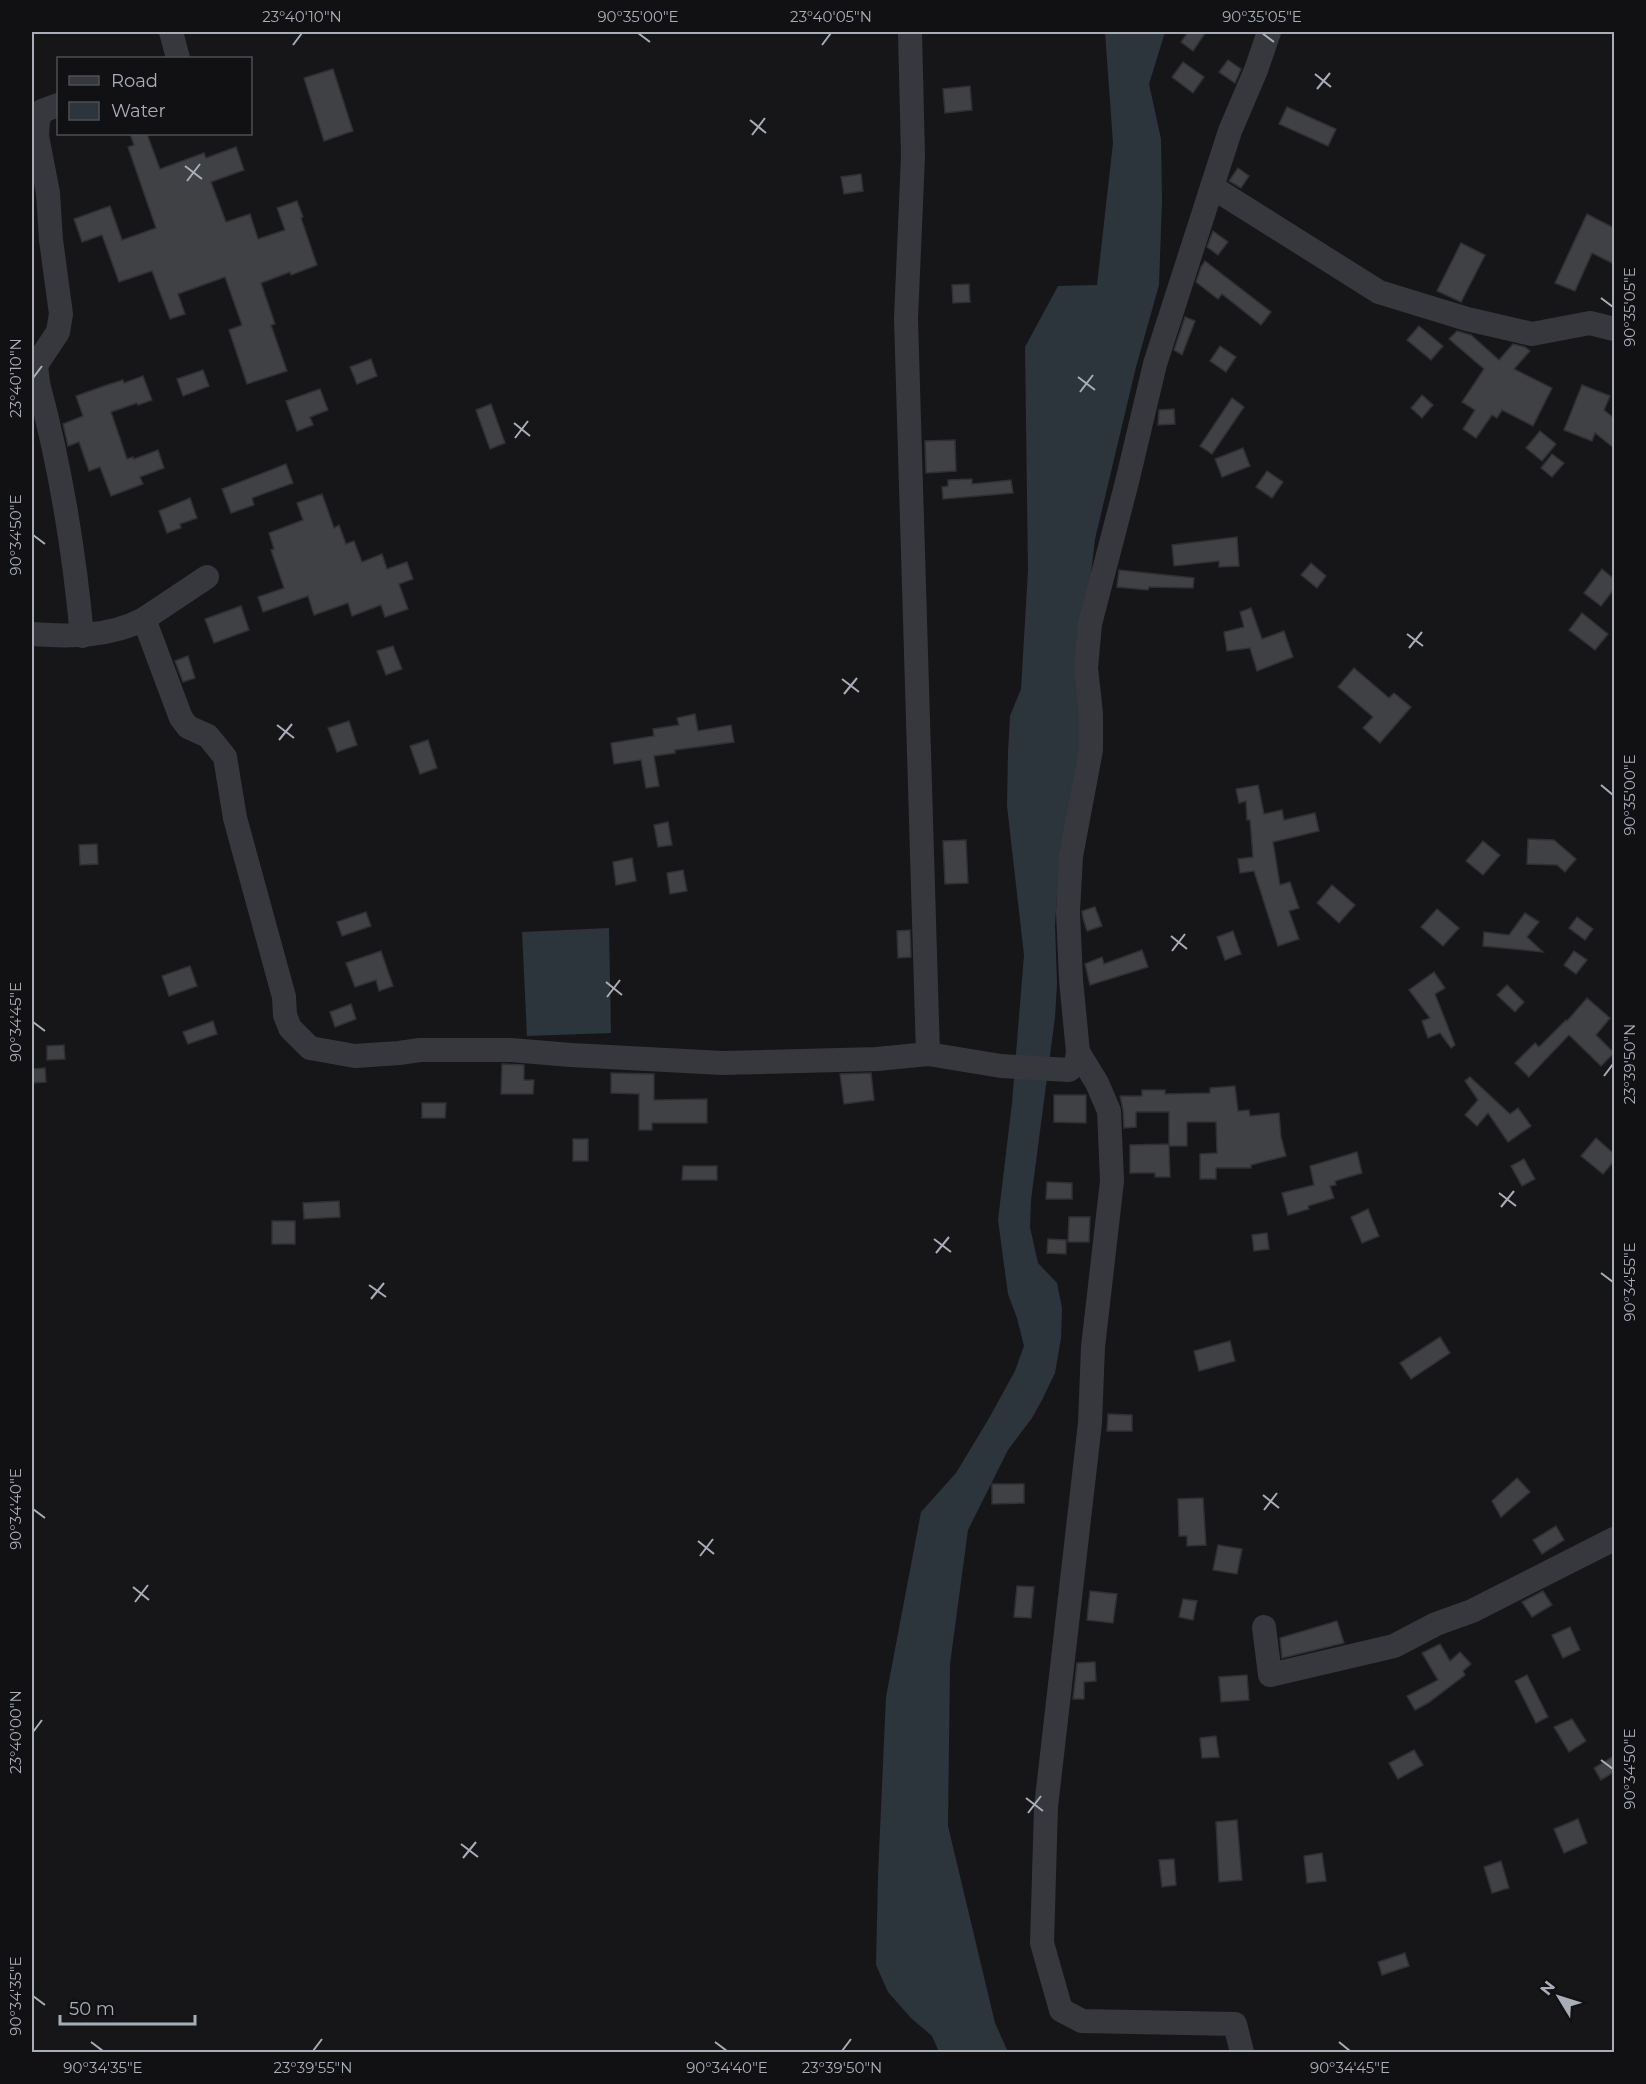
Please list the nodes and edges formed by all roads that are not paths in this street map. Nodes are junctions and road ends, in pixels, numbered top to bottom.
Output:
1 (171, 32) edge
2 (910, 32) edge
3 (1269, 32) edge
4 (178, 57) edge
5 (57, 105) edge
6 (1212, 187) junction
7 (1614, 329) edge
8 (207, 577) dead end
9 (144, 619) junction
10 (32, 634) edge
11 (82, 636) junction
12 (928, 1054) junction
13 (1073, 1061) junction
14 (1614, 1539) edge
15 (1263, 1627) dead end
16 (1242, 2052) edge

1 - 4 street
2 - 12 street
3 - 6 street
5 - 11 street
6 - 7 street
6 - 13 street
8 - 9 street
9 - 11 street
9 - 12 street
10 - 11 street
12 - 13 street
13 - 16 street
14 - 15 street

